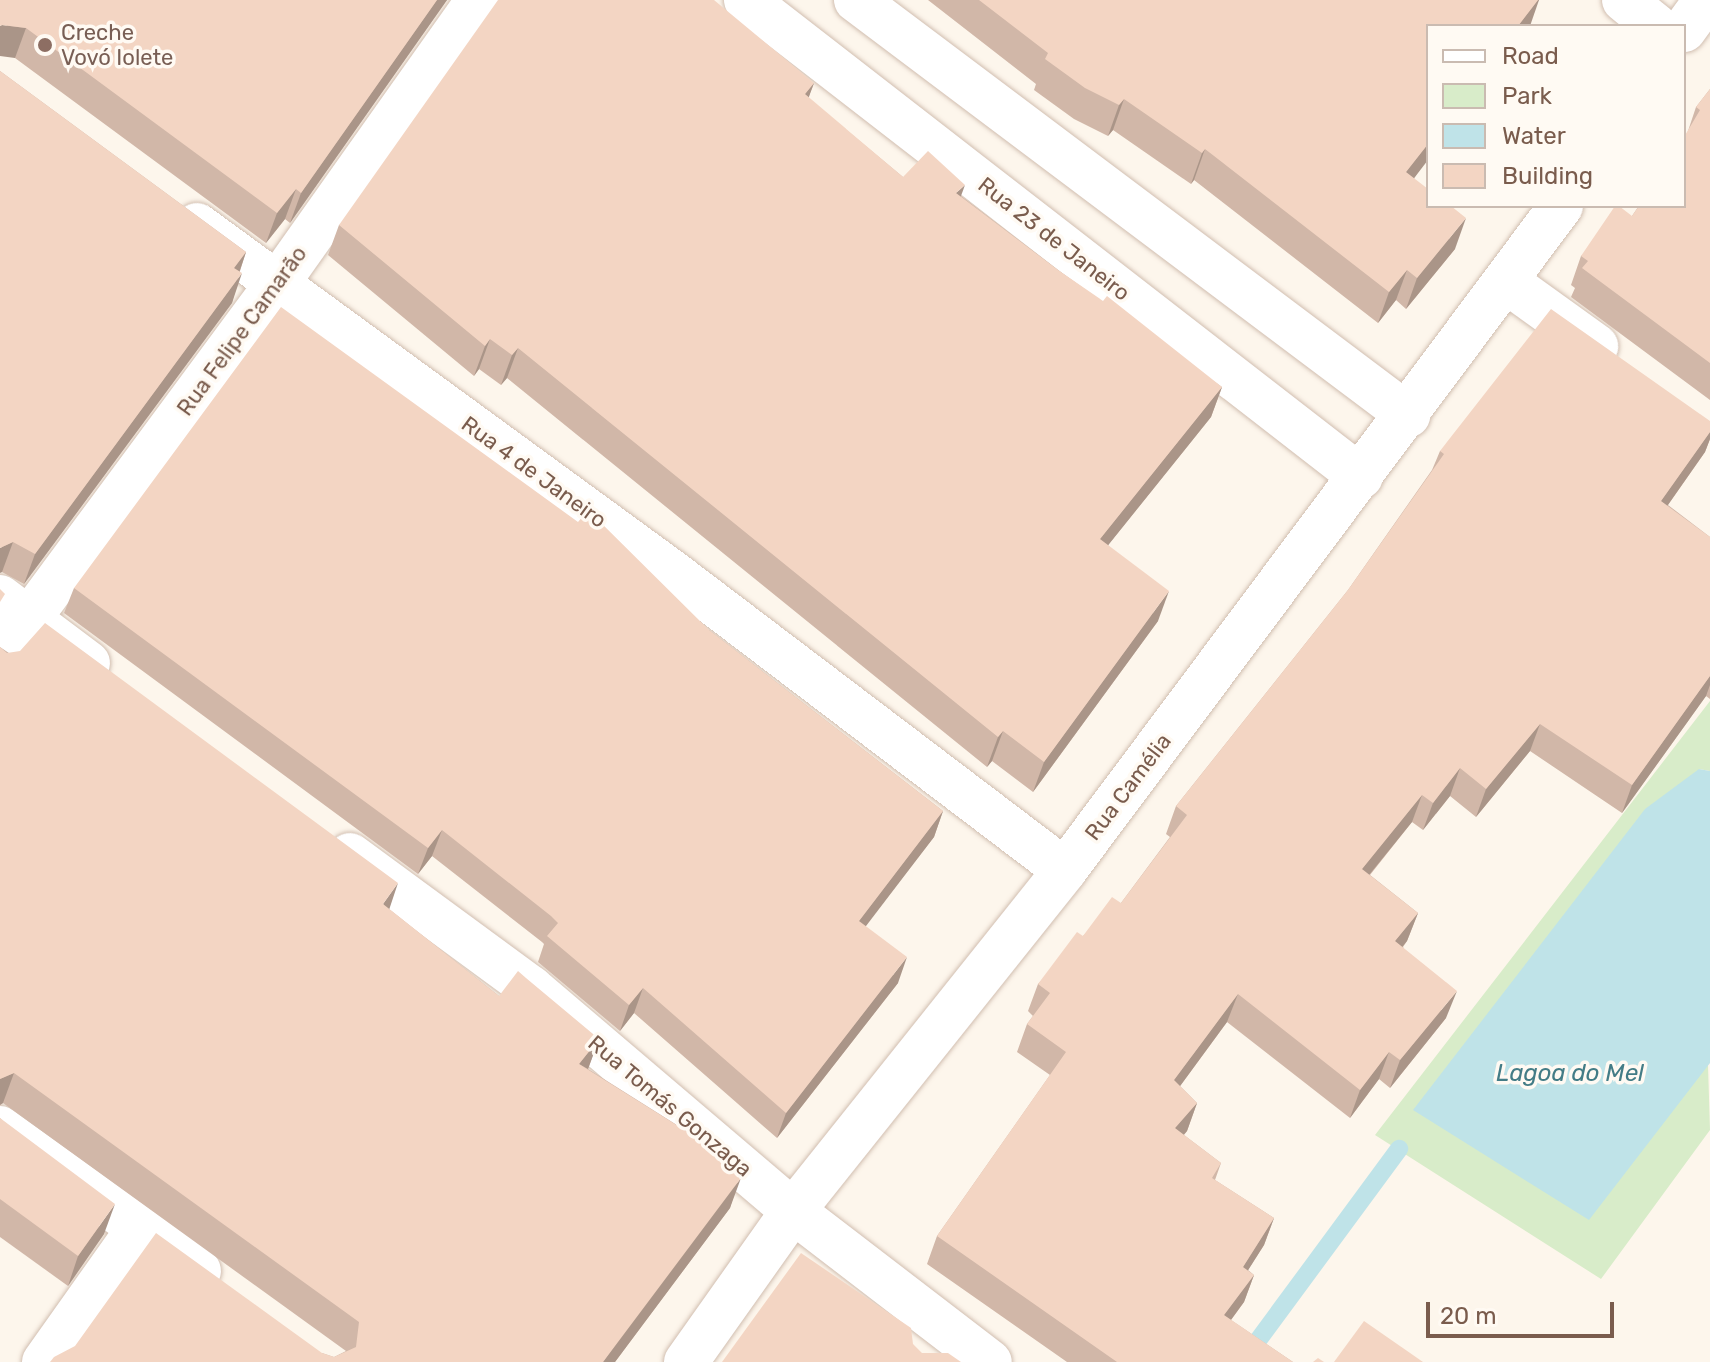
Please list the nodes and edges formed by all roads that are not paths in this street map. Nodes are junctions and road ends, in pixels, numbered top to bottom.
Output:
1 (478, 0) edge
2 (746, 0) edge
3 (856, 0) edge
4 (1624, 0) edge
5 (1706, 0) edge
6 (1654, 24) edge
7 (1686, 27) edge
8 (164, 200) edge
9 (1560, 208) edge
10 (1507, 282) junction
11 (277, 284) junction
12 (1634, 373) edge
13 (1408, 415) junction
14 (1361, 477) junction
15 (14, 608) edge
16 (0, 658) edge
17 (118, 685) edge
18 (312, 827) edge
19 (1065, 870) junction
20 (0, 1128) edge
21 (793, 1211) junction
22 (139, 1228) junction
23 (238, 1299) edge
24 (934, 1345) edge
25 (44, 1362) edge
26 (686, 1362) edge
27 (990, 1362) edge

1 - 11 street, Rua Felipe Camarão
2 - 14 street, Rua 23 de Janeiro
3 - 13 street
4 - 6 street
5 - 7 street
8 - 11 street, Rua 4 de Janeiro
9 - 10 street, Rua Camélia
10 - 12 street
10 - 13 street, Rua Camélia
11 - 15 street, Rua Felipe Camarão
11 - 19 street, Rua 4 de Janeiro
13 - 14 street, Rua Camélia
14 - 19 street, Rua Camélia
15 - 16 street, Rua Felipe Camarão
15 - 17 street
18 - 21 street, Rua Tomás Gonzaga
19 - 21 street, Rua Camélia
20 - 22 street
21 - 24 street, Rua Tomás Gonzaga
21 - 26 street, Rua Camélia
22 - 23 street
22 - 25 street
24 - 27 street, Rua Tomás Gonzaga

